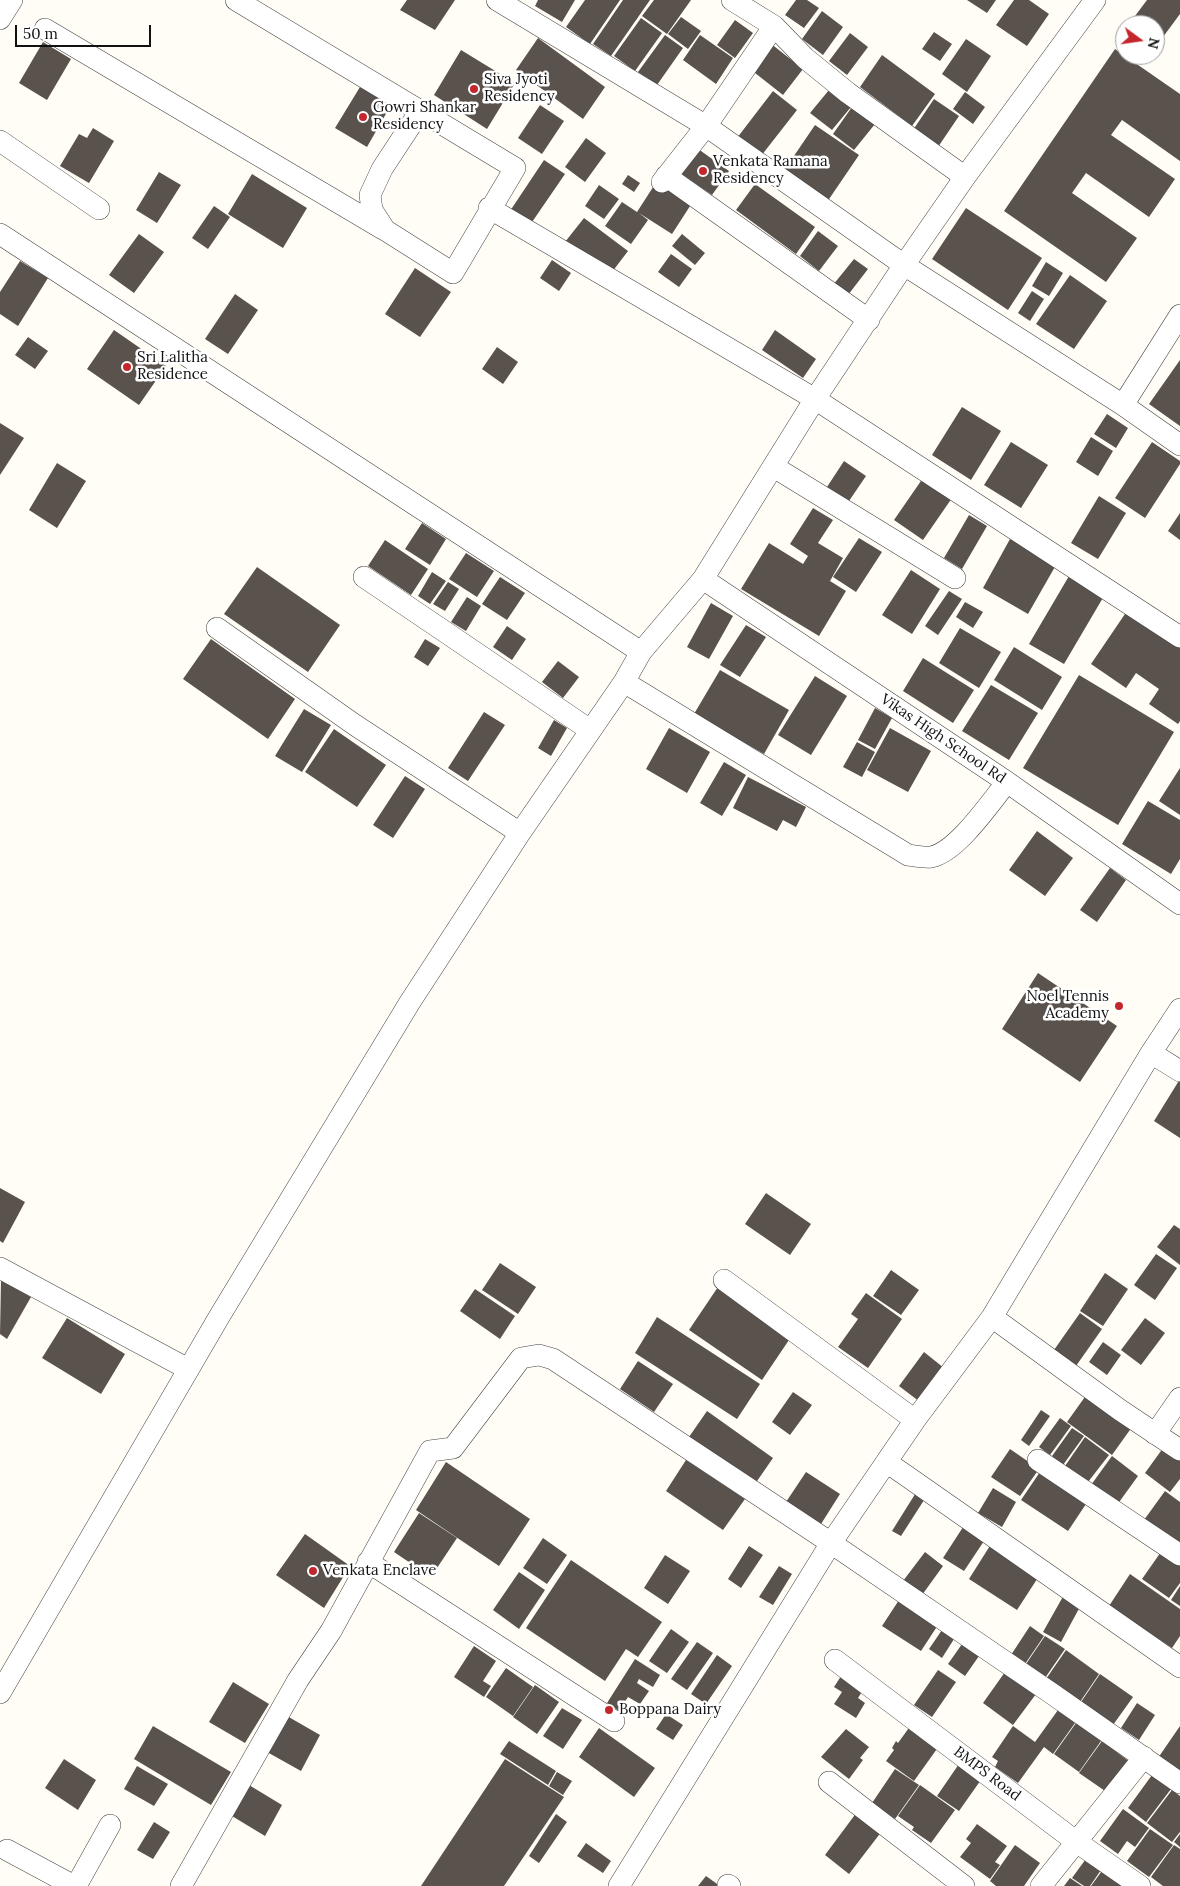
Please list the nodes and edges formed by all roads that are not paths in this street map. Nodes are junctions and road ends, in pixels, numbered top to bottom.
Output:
1 (12, 0) edge
2 (236, 0) edge
3 (497, 0) edge
4 (732, 0) edge
5 (1096, 0) edge
6 (0, 20) edge
7 (774, 26) junction
8 (45, 29) dead end
9 (420, 111) junction
10 (706, 126) junction
11 (0, 141) edge
12 (965, 177) junction
13 (489, 208) junction
14 (100, 209) dead end
15 (385, 230) junction
16 (0, 234) edge
17 (904, 265) junction
18 (1180, 315) edge
19 (869, 320) junction
20 (815, 399) junction
21 (1122, 405) junction
22 (1180, 445) edge
23 (774, 467) junction
24 (364, 577) dead end
25 (954, 578) dead end
26 (703, 579) junction
27 (217, 628) dead end
28 (1180, 638) edge
29 (641, 652) junction
30 (624, 682) junction
31 (590, 730) junction
32 (1007, 782) junction
33 (520, 833) junction
34 (1180, 904) edge
35 (1180, 1009) edge
36 (1151, 1053) junction
37 (1180, 1071) edge
38 (0, 1268) edge
39 (724, 1280) dead end
40 (992, 1317) junction
41 (188, 1369) junction
42 (1180, 1398) edge
43 (915, 1420) junction
44 (1155, 1434) junction
45 (1180, 1450) edge
46 (1038, 1460) dead end
47 (888, 1463) junction
48 (831, 1543) junction
49 (1180, 1555) edge
50 (368, 1562) junction
51 (835, 1660) dead end
52 (1180, 1667) edge
53 (0, 1693) edge
54 (614, 1721) dead end
55 (1144, 1757) junction
56 (829, 1782) dead end
57 (1180, 1783) edge
58 (110, 1825) dead end
59 (1078, 1843) junction
60 (7, 1850) dead end
61 (75, 1886) edge
62 (182, 1886) edge
63 (619, 1886) edge
64 (964, 1886) edge
65 (1041, 1886) edge
66 (1140, 1886) edge

1 - 6 street
2 - 9 street
3 - 10 street
4 - 7 street
5 - 12 street
7 - 10 street
7 - 12 street
8 - 15 street
9 - 13 street
9 - 15 street
10 - 17 street
10 - 19 street
11 - 14 street
12 - 17 street
13 - 15 street
13 - 20 street
16 - 29 street
17 - 19 street
17 - 21 street
18 - 21 street
19 - 20 street
20 - 23 street
20 - 28 street
21 - 22 street
23 - 25 street
23 - 26 street
24 - 31 street
26 - 29 street
26 - 32 street, Vikas High School Rd
27 - 33 street
29 - 30 street
30 - 31 street
30 - 32 street
31 - 33 street
32 - 34 street, Vikas High School Rd
33 - 41 street
35 - 36 street
36 - 37 street
36 - 40 street
38 - 41 street
39 - 43 street
40 - 43 street
40 - 44 street
41 - 53 street
42 - 44 street
43 - 47 street
44 - 45 street
46 - 49 street
47 - 48 street
47 - 52 street
48 - 50 street
48 - 55 street
48 - 63 street
50 - 54 street
50 - 62 street
51 - 59 street, BMPS Road
55 - 57 street
55 - 59 street
56 - 64 street
58 - 61 street
59 - 65 street
59 - 66 street, BMPS Road
60 - 61 street

